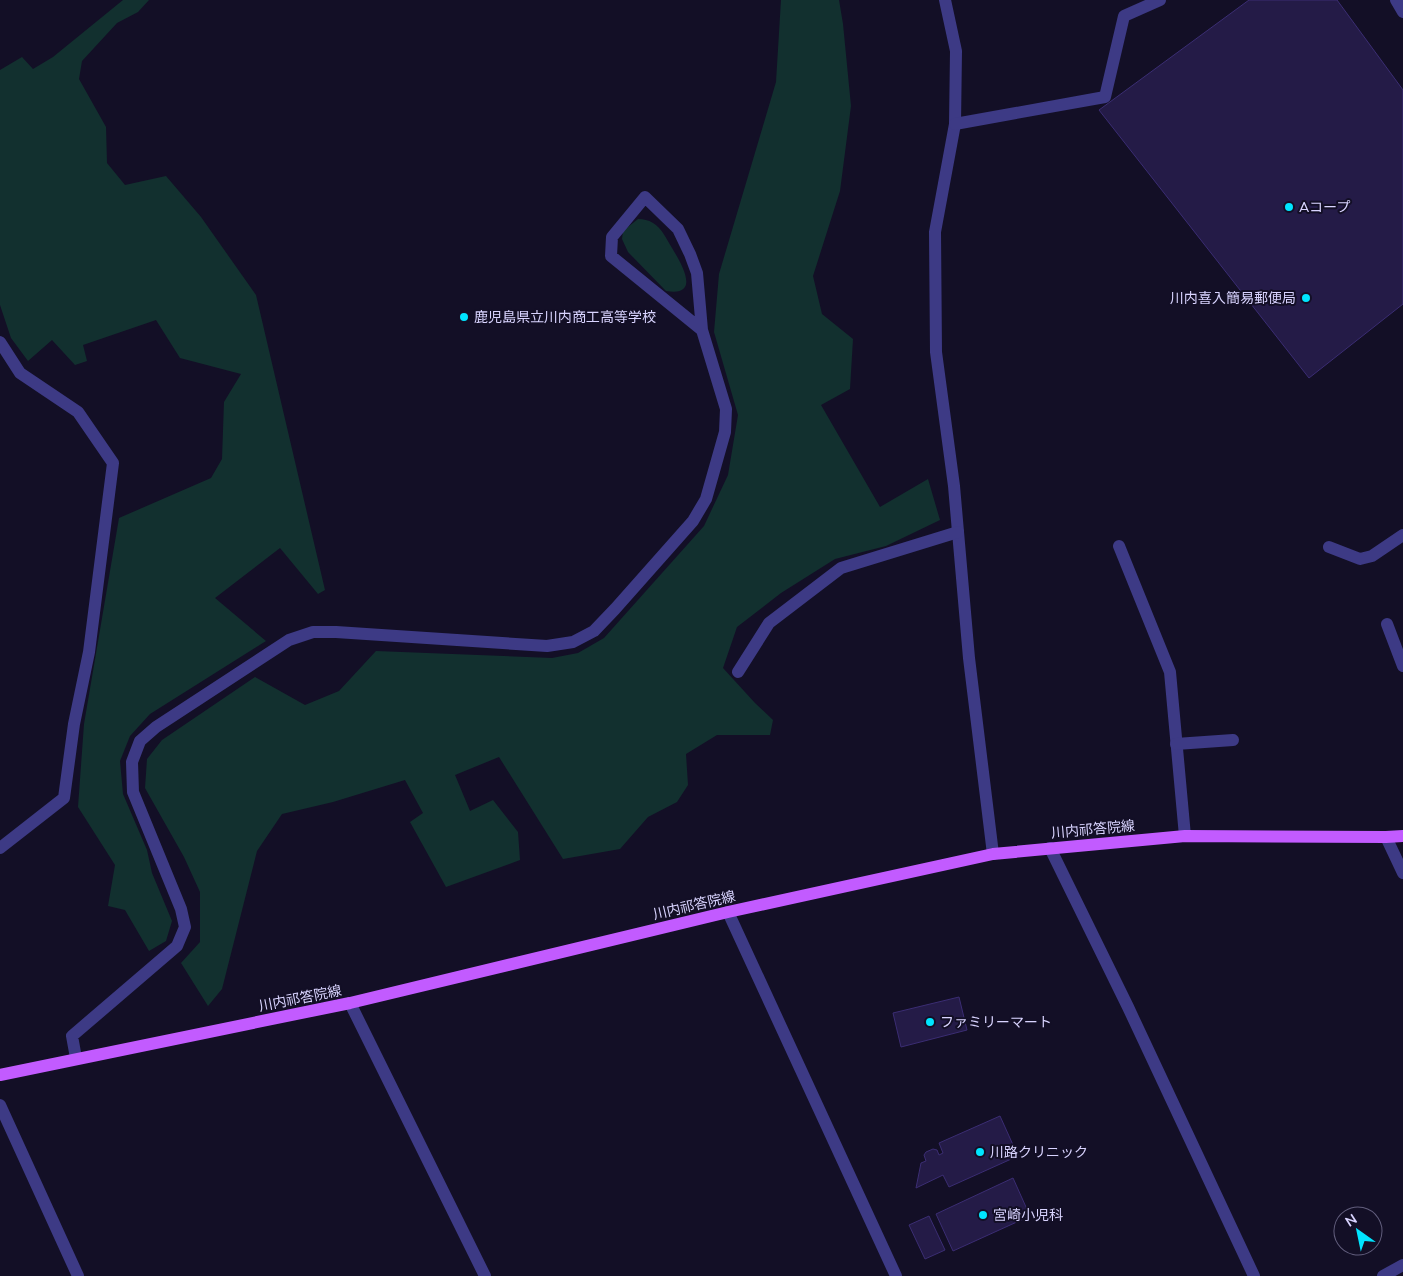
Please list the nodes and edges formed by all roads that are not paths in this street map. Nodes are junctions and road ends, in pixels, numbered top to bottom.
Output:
1 (945, 0) edge
2 (1160, 0) edge
3 (1396, 0) edge
4 (1403, 12) edge
5 (955, 124) junction
6 (702, 330) junction
7 (0, 342) edge
8 (958, 532) junction
9 (1403, 535) edge
10 (1119, 546) dead end
11 (1329, 547) dead end
12 (1387, 624) dead end
13 (1403, 666) edge
14 (738, 672) dead end
15 (1233, 740) dead end
16 (1176, 744) junction
17 (1185, 836) junction
18 (1403, 836) edge
19 (1386, 837) junction
20 (0, 848) edge
21 (1050, 848) junction
22 (993, 854) junction
23 (1403, 873) edge
24 (728, 912) junction
25 (350, 1003) junction
26 (76, 1058) junction
27 (0, 1075) edge
28 (0, 1105) edge
29 (1403, 1265) edge
30 (78, 1276) edge
31 (485, 1276) edge
32 (896, 1276) edge
33 (1254, 1276) edge
34 (1383, 1276) edge

1 - 5 street
2 - 5 street
3 - 4 street
5 - 8 street
6 - 6 street
6 - 26 street
7 - 20 street
8 - 14 street
8 - 22 street
9 - 11 street
10 - 16 street
12 - 13 street
15 - 16 street
16 - 17 street
17 - 19 main road, 川内祁答院線
17 - 21 main road, 川内祁答院線
18 - 19 main road, 川内祁答院線
19 - 23 street
21 - 22 main road, 川内祁答院線
21 - 33 street
22 - 24 main road, 川内祁答院線
24 - 25 main road, 川内祁答院線
24 - 32 street
25 - 26 main road, 川内祁答院線
25 - 31 street
26 - 27 main road, 川内祁答院線
28 - 30 street
29 - 34 street

